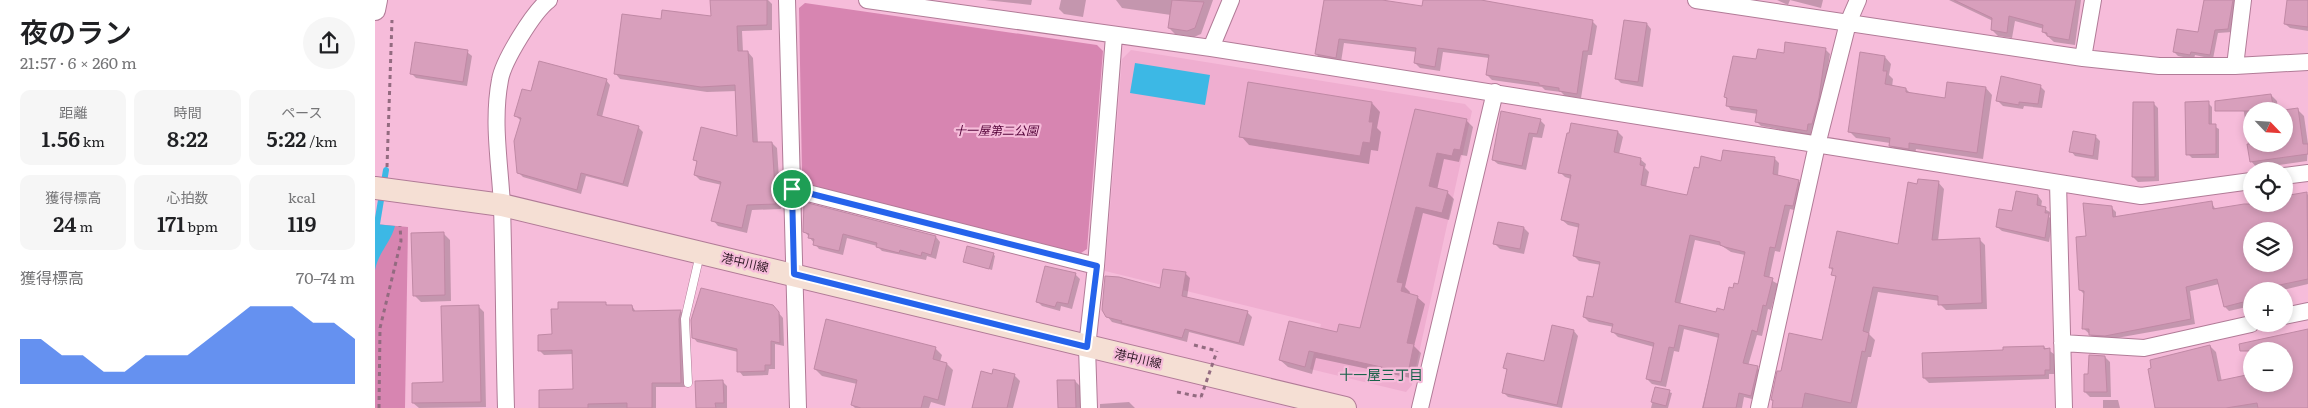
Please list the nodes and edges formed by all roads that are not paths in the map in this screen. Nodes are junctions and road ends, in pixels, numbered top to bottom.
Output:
1 (376, 0) edge
2 (549, 0) edge
3 (787, 0) edge
4 (867, 0) edge
5 (1231, 0) edge
6 (1696, 0) edge
7 (1859, 0) edge
8 (2093, 0) edge
9 (2243, 0) edge
10 (1736, 3) edge
11 (383, 13) edge
12 (1848, 23) junction
13 (1114, 36) junction
14 (1211, 48) junction
15 (2083, 58) junction
16 (2308, 62) edge
17 (2235, 66) junction
18 (1495, 92) junction
19 (1817, 145) junction
20 (2308, 173) edge
21 (2293, 175) edge
22 (2243, 182) edge
23 (2058, 183) junction
24 (375, 188) edge
25 (792, 189) junction
26 (502, 205) junction
27 (700, 252) junction
28 (1097, 266) junction
29 (794, 274) junction
30 (2308, 311) edge
31 (2293, 314) edge
32 (2243, 326) edge
33 (2062, 343) junction
34 (1087, 347) junction
35 (689, 383) dead end
36 (506, 408) edge
37 (798, 408) edge
38 (1089, 408) edge
39 (1345, 408) edge
40 (1420, 408) edge
41 (1759, 408) edge
42 (2064, 408) edge

1 - 11 street
2 - 26 street
3 - 25 street
4 - 13 street
5 - 14 street
6 - 10 street
7 - 12 street
8 - 15 street
9 - 17 street
10 - 12 street
12 - 15 street
12 - 19 street
13 - 14 street
13 - 28 street
14 - 18 street
15 - 17 street
16 - 17 street
18 - 19 street
18 - 40 street
19 - 23 street
19 - 41 street
20 - 21 street
22 - 23 street
23 - 33 street
24 - 26 main road, 港中川線
25 - 28 street
25 - 29 street
26 - 27 main road, 港中川線
26 - 36 street
27 - 29 main road, 港中川線
27 - 35 lane
28 - 34 street
29 - 34 main road, 港中川線
29 - 37 street
30 - 31 street
32 - 33 street
33 - 42 street
34 - 38 street
34 - 39 main road, 港中川線

